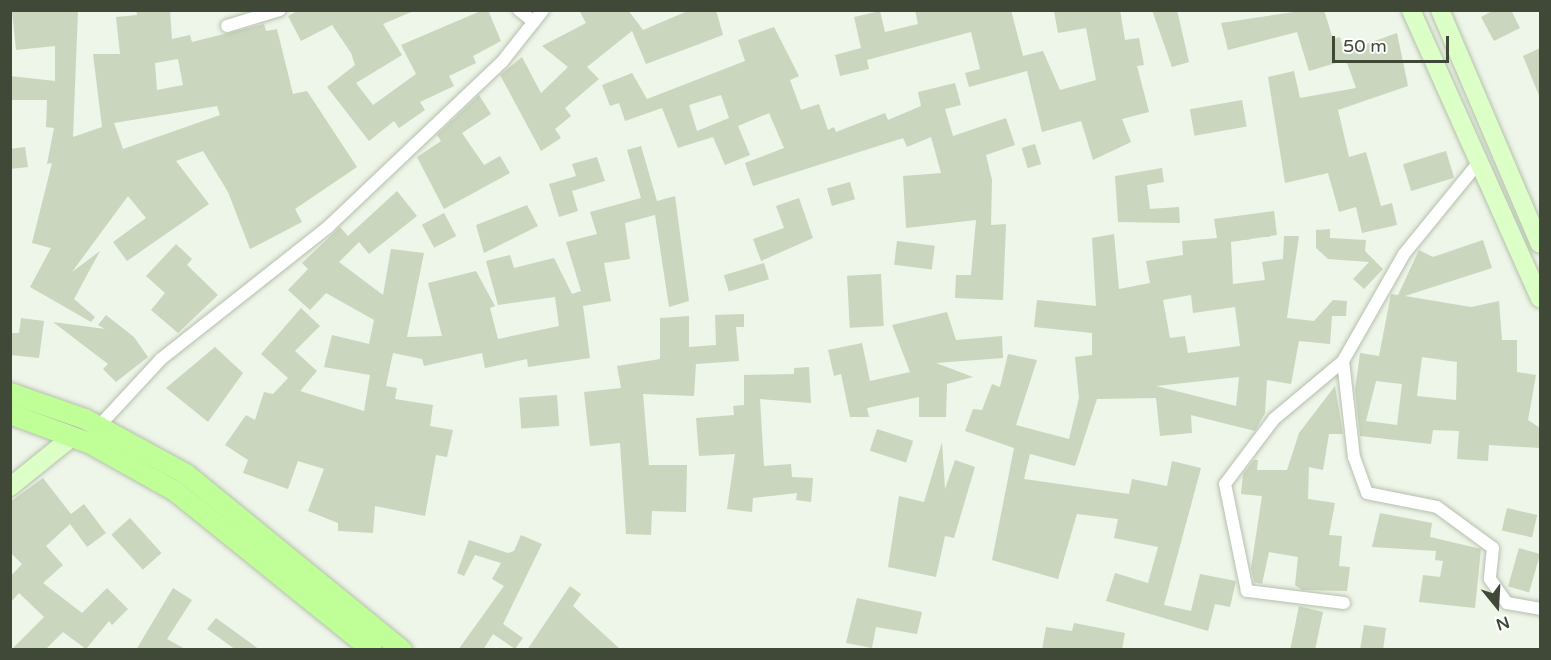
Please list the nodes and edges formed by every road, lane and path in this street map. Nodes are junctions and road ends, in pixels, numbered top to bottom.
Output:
1 (280, 10) edge
2 (519, 10) edge
3 (543, 10) edge
4 (1411, 10) edge
5 (1440, 10) edge
6 (534, 22) junction
7 (226, 26) dead end
8 (1479, 162) junction
9 (1540, 244) edge
10 (1540, 298) edge
11 (1343, 361) junction
12 (10, 393) edge
13 (10, 414) edge
14 (99, 426) junction
15 (72, 437) junction
16 (10, 487) edge
17 (1344, 603) dead end
18 (1540, 609) edge
19 (372, 650) edge
20 (402, 650) edge

1 - 7 street
2 - 6 street
3 - 6 street
4 - 8 street
5 - 9 street
6 - 14 street
8 - 10 street
8 - 11 street
11 - 17 street
11 - 18 street
12 - 14 main road
13 - 15 main road
14 - 20 main road
15 - 16 street
15 - 19 main road

